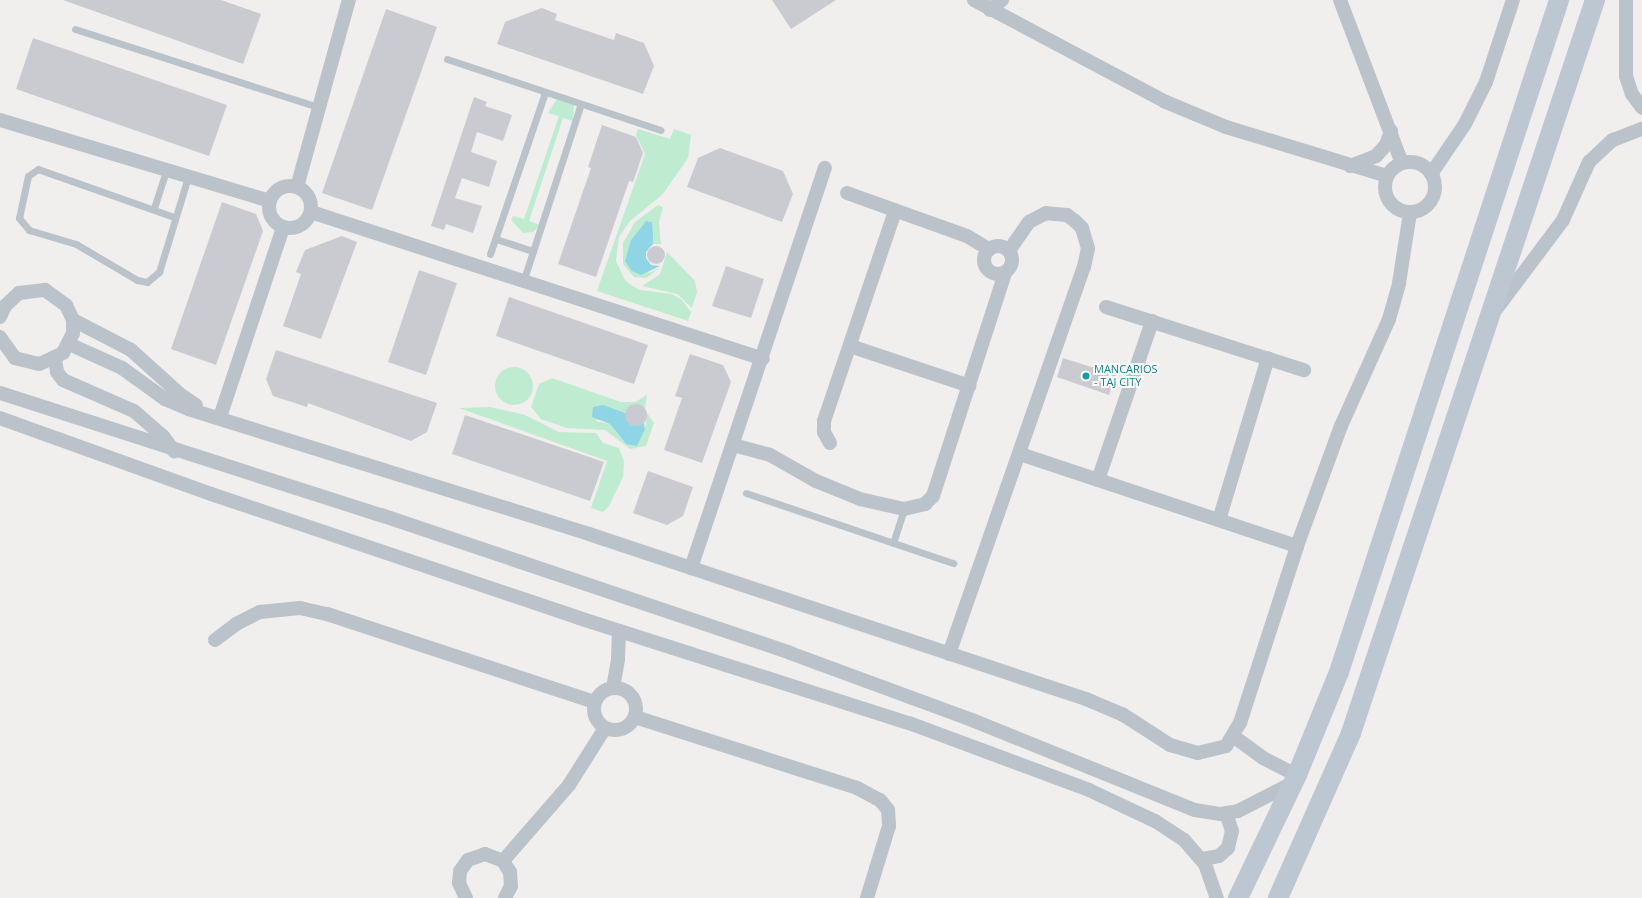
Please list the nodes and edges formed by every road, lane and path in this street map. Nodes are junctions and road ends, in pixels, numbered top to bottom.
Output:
1 (349, 0) edge
2 (974, 0) edge
3 (1002, 0) edge
4 (1340, 0) edge
5 (1513, 0) edge
6 (1559, 0) edge
7 (1595, 0) edge
8 (1626, 0) edge
9 (990, 10) junction
10 (75, 28) dead end
11 (447, 59) dead end
12 (545, 92) junction
13 (581, 104) junction
14 (318, 107) junction
15 (1642, 108) edge
16 (0, 120) edge
17 (1642, 129) edge
18 (661, 130) dead end
19 (1391, 131) junction
20 (1402, 163) junction
21 (1350, 166) junction
22 (825, 168) dead end
23 (166, 170) junction
24 (1431, 174) junction
25 (1387, 176) junction
26 (188, 177) junction
27 (298, 187) junction
28 (847, 193) dead end
29 (270, 200) junction
30 (154, 208) junction
31 (896, 211) junction
32 (311, 212) junction
33 (1410, 213) junction
34 (174, 217) junction
35 (284, 228) junction
36 (496, 239) junction
37 (989, 249) junction
38 (533, 251) junction
39 (1009, 251) junction
40 (490, 254) dead end
41 (1005, 273) junction
42 (523, 282) junction
43 (1106, 307) dead end
44 (0, 317) edge
45 (1490, 318) junction
46 (73, 320) junction
47 (1152, 321) junction
48 (1, 343) edge
49 (69, 344) junction
50 (850, 346) junction
51 (1268, 358) junction
52 (54, 359) junction
53 (762, 359) junction
54 (1304, 370) dead end
55 (970, 386) junction
56 (0, 393) edge
57 (216, 416) junction
58 (0, 418) edge
59 (830, 443) dead end
60 (734, 445) junction
61 (174, 451) junction
62 (1020, 454) junction
63 (1098, 480) junction
64 (746, 493) dead end
65 (904, 509) junction
66 (1219, 520) junction
67 (893, 543) junction
68 (1297, 546) junction
69 (953, 563) dead end
70 (691, 568) junction
71 (619, 631) junction
72 (215, 640) dead end
73 (949, 654) junction
74 (613, 688) junction
75 (594, 702) junction
76 (635, 717) junction
77 (605, 728) junction
78 (1233, 736) junction
79 (1295, 779) junction
80 (1226, 814) junction
81 (1202, 859) junction
82 (503, 861) junction
83 (511, 896) edge
84 (463, 897) edge
85 (867, 898) edge
86 (1217, 898) edge
87 (1238, 898) edge
88 (1278, 898) edge

1 - 14 street
2 - 9 street
3 - 9 street
4 - 19 street
5 - 24 street
6 - 79 main road
7 - 45 main road
8 - 15 street
9 - 21 street
10 - 14 lane
11 - 12 lane
12 - 13 lane
12 - 36 lane
13 - 18 lane
13 - 38 lane
14 - 27 street
16 - 23 street
17 - 45 street
19 - 20 street
19 - 21 street
20 - 24 street
20 - 25 street
21 - 25 street
22 - 53 street
23 - 26 street
23 - 30 lane
24 - 33 street
25 - 33 street
26 - 29 street
26 - 34 lane
27 - 29 street
27 - 32 street
28 - 31 street
29 - 35 street
30 - 34 lane
30 - 34 lane
31 - 37 street
31 - 50 street
32 - 35 street
32 - 42 street
33 - 68 street
35 - 57 street
36 - 38 lane
36 - 40 lane
37 - 39 street
37 - 41 street
38 - 42 lane
39 - 41 street
39 - 62 street
41 - 55 street
42 - 53 street
43 - 47 street
44 - 46 street
45 - 88 main road
46 - 49 street
46 - 57 street
47 - 51 street
47 - 63 street
48 - 52 street
49 - 52 street
49 - 57 street
50 - 55 street
50 - 59 street
51 - 54 street
51 - 66 street
52 - 61 street
53 - 60 street
55 - 65 street
56 - 61 street
57 - 70 street
58 - 71 street
60 - 65 street
60 - 70 street
61 - 80 street
62 - 63 street
62 - 73 street
63 - 66 street
64 - 67 lane
65 - 67 lane
66 - 68 street
67 - 69 lane
68 - 78 street
70 - 73 street
71 - 74 street
71 - 81 street
72 - 75 street
73 - 78 street
74 - 75 street
74 - 76 street
75 - 77 street
76 - 77 street
76 - 85 street
77 - 82 street
78 - 79 street
79 - 80 street
79 - 87 main road
80 - 81 street
81 - 86 street
82 - 83 street
82 - 84 street

